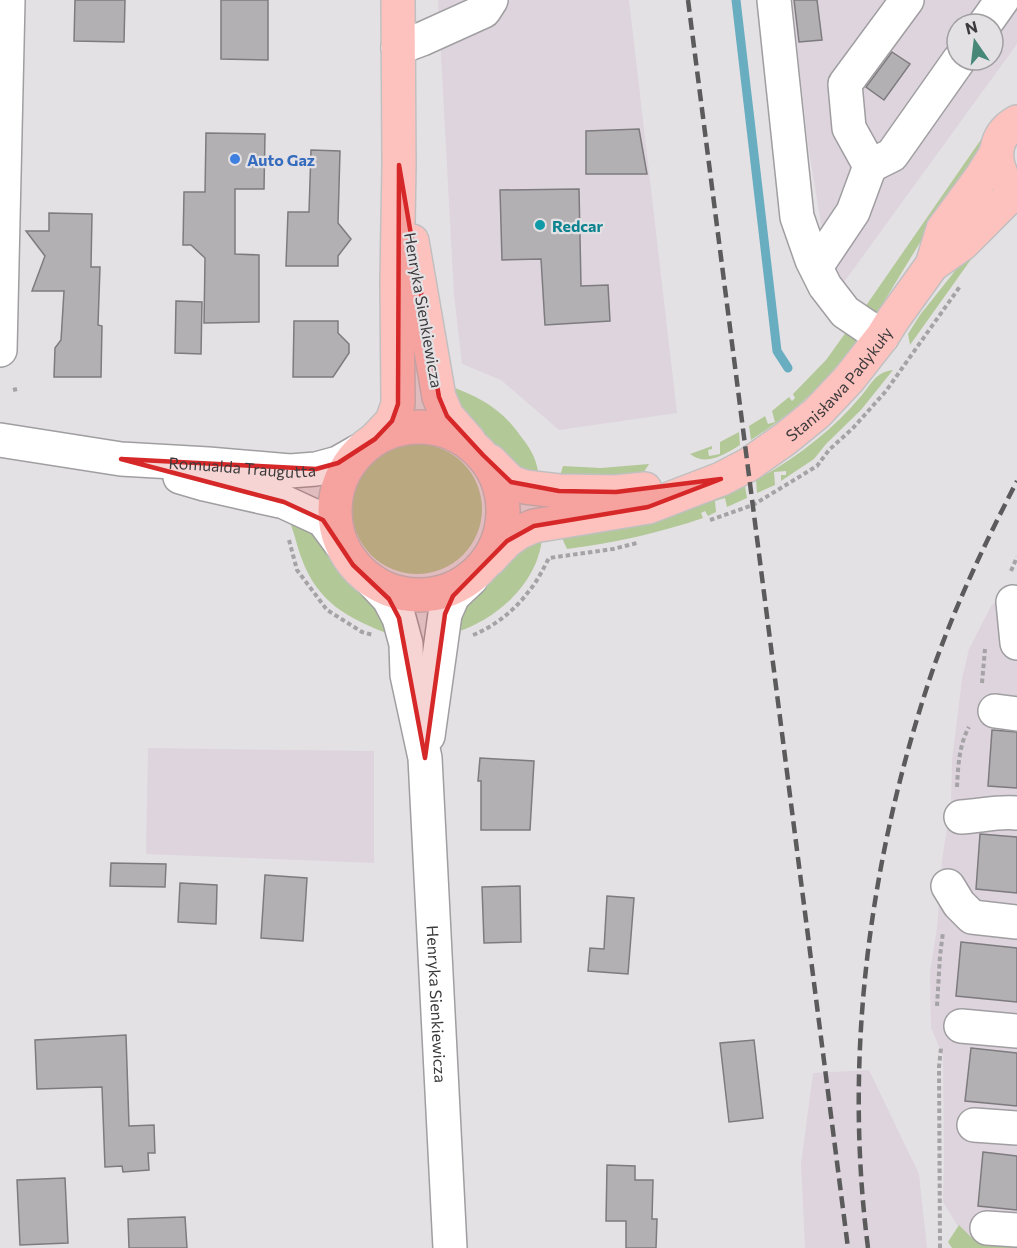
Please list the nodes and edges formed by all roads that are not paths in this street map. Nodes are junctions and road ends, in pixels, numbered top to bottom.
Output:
1 (8, 0) edge
2 (398, 0) edge
3 (491, 0) edge
4 (774, 0) edge
5 (907, 0) edge
6 (398, 48) junction
7 (951, 72) edge
8 (1016, 122) edge
9 (995, 154) junction
10 (399, 165) junction
11 (870, 166) junction
12 (1017, 189) edge
13 (932, 265) junction
14 (816, 267) junction
15 (882, 337) junction
16 (0, 350) edge
17 (0, 441) edge
18 (367, 445) junction
19 (477, 450) junction
20 (121, 459) junction
21 (721, 478) junction
22 (340, 543) junction
23 (480, 570) junction
24 (373, 582) junction
25 (1013, 602) dead end
26 (1017, 643) edge
27 (425, 758) junction
28 (1017, 813) edge
29 (961, 817) dead end
30 (948, 886) dead end
31 (1017, 922) edge
32 (961, 1026) dead end
33 (1017, 1031) edge
34 (974, 1125) dead end
35 (1017, 1128) edge
36 (450, 1248) edge

1 - 16 street
2 - 6 main road, Henryka Sienkiewicza
3 - 6 street
4 - 14 street
5 - 11 street
6 - 10 main road, Henryka Sienkiewicza
7 - 11 street
8 - 9 main road, Stanisława Padykuły
9 - 12 main road
9 - 13 main road, Stanisława Padykuły
10 - 18 main road, Henryka Sienkiewicza
10 - 19 main road, Henryka Sienkiewicza
11 - 14 street
12 - 13 main road, Stanisława Padykuły
13 - 15 main road, Stanisława Padykuły
14 - 15 street
15 - 21 main road, Stanisława Padykuły
17 - 20 street, Romualda Traugutta
18 - 19 main road
18 - 20 street, Romualda Traugutta
18 - 22 main road
19 - 21 main road, Stanisława Padykuły
19 - 23 main road
20 - 22 street, Romualda Traugutta
21 - 23 main road, Stanisława Padykuły
22 - 24 main road
23 - 24 main road
23 - 27 street, Henryka Sienkiewicza
24 - 27 street, Henryka Sienkiewicza
25 - 26 street
27 - 36 street, Henryka Sienkiewicza
28 - 29 street
30 - 31 street
32 - 33 street
34 - 35 street

